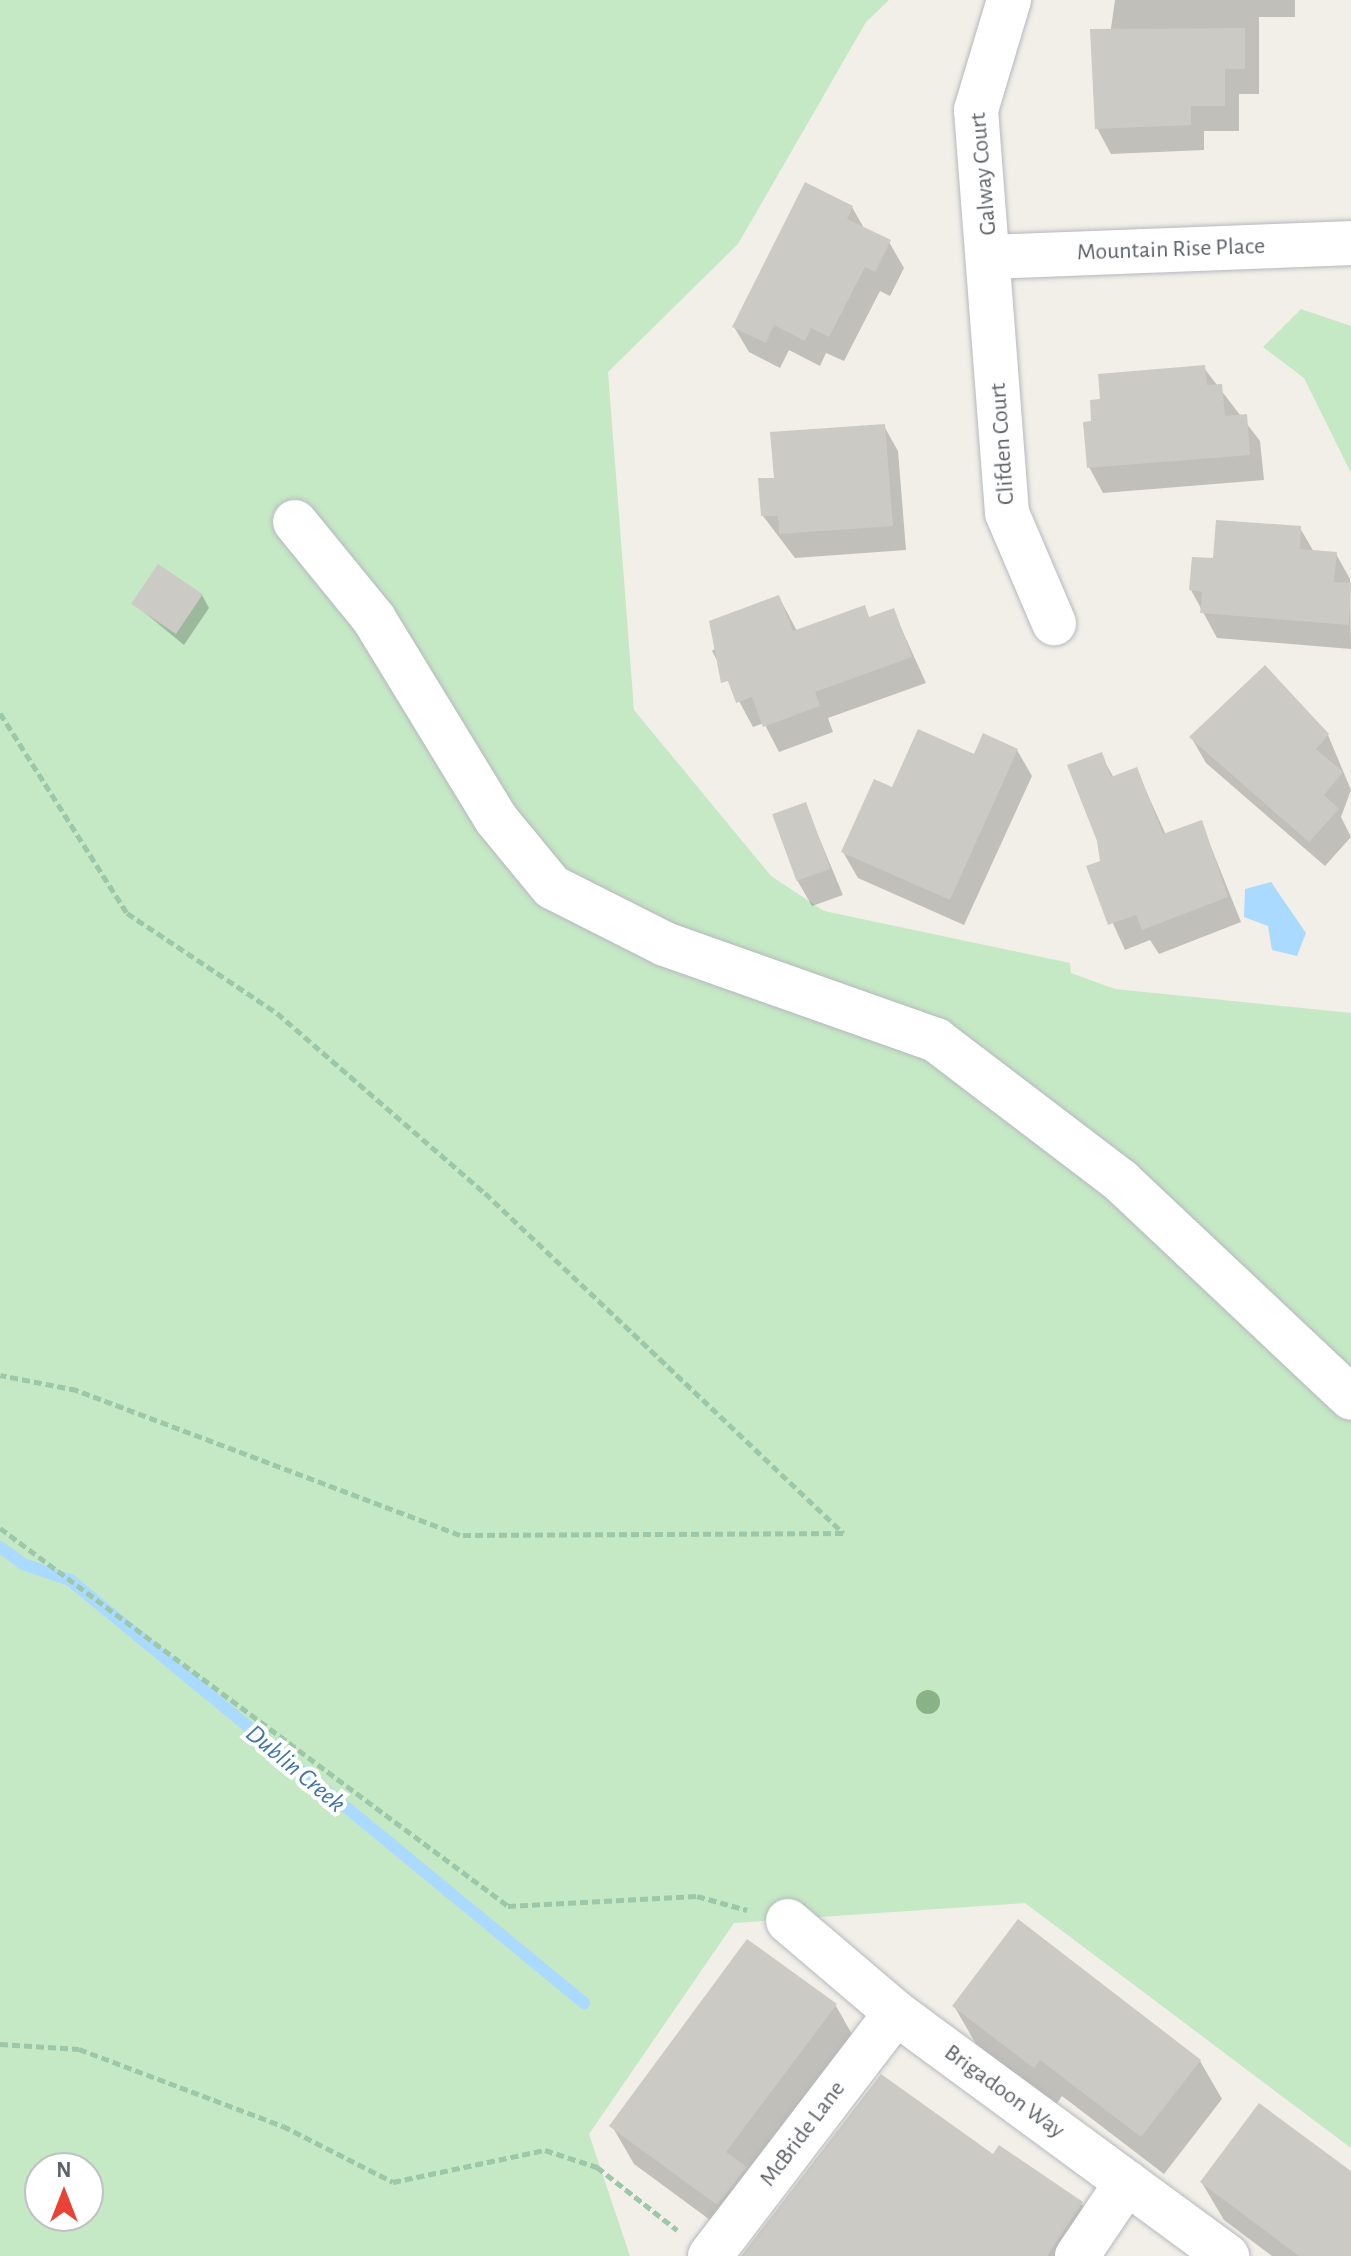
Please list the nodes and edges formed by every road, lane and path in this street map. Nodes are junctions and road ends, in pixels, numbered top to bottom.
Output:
1 (1009, 0) edge
2 (1351, 243) edge
3 (991, 257) junction
4 (295, 522) dead end
5 (1054, 623) dead end
6 (0, 713) edge
7 (0, 1375) edge
8 (1351, 1398) edge
9 (0, 1528) edge
10 (788, 1921) joint
11 (896, 2013) junction
12 (0, 2044) edge
13 (1127, 2182) junction
14 (697, 2246) edge
15 (1077, 2256) edge
16 (1227, 2256) edge

1 - 3 street, Galway Court
2 - 3 street, Mountain Rise Place
3 - 5 street, Clifden Court
4 - 8 street
6 - 7 path
9 - 10 path
10 - 11 street, Brigadoon Way
11 - 13 street, Brigadoon Way
11 - 14 street, McBride Lane
12 - 14 path
13 - 15 street
13 - 16 street, Brigadoon Way

